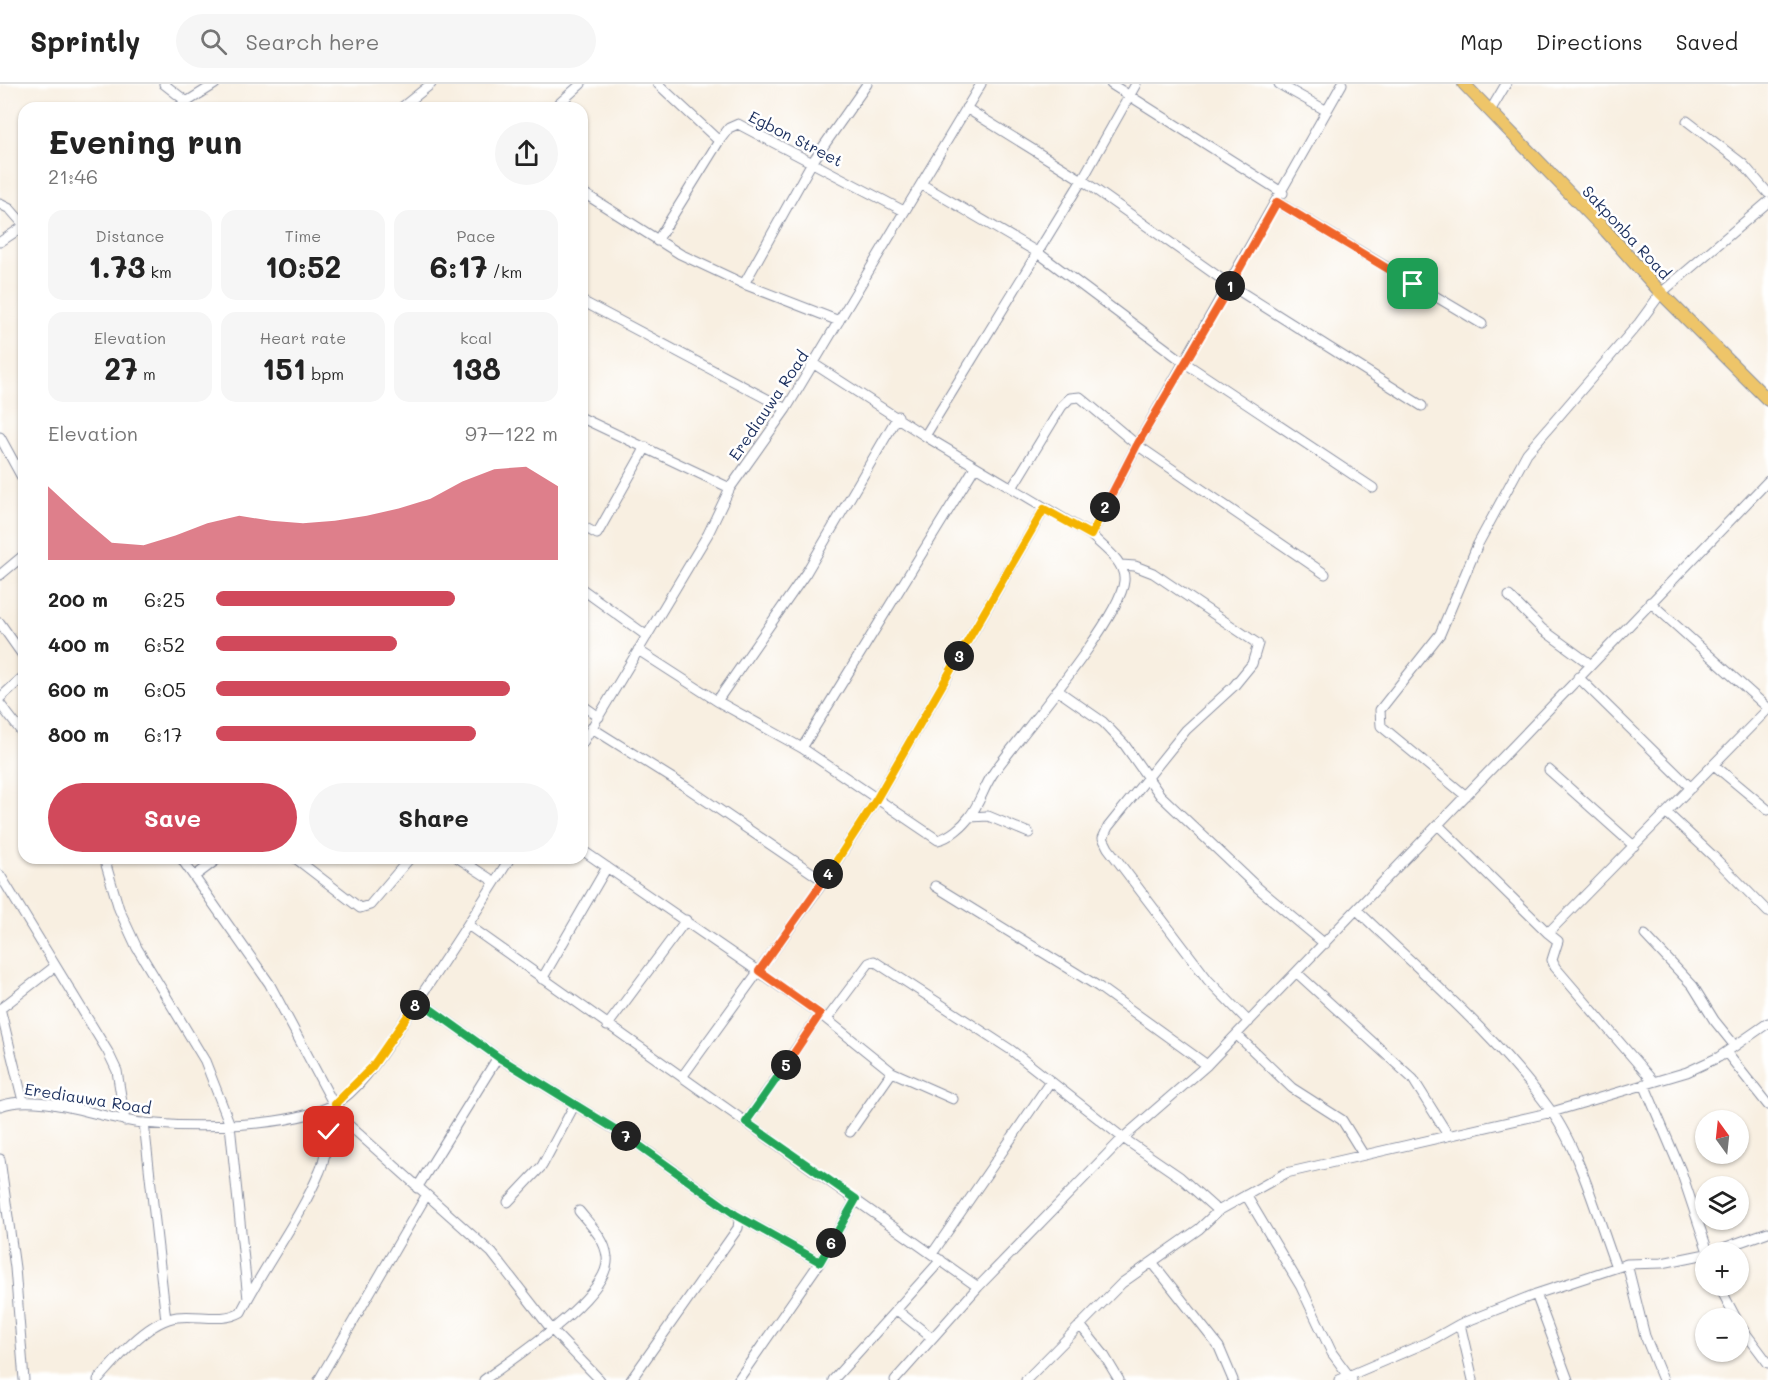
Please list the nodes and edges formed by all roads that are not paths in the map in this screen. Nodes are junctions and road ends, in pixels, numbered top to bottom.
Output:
1 (164, 84) edge
2 (215, 84) edge
3 (431, 84) edge
4 (581, 84) edge
5 (658, 84) edge
6 (867, 84) edge
7 (981, 84) edge
8 (1111, 84) edge
9 (1136, 84) edge
10 (1280, 84) edge
11 (1342, 84) edge
12 (1464, 84) edge
13 (1506, 84) edge
14 (1129, 95) junction
15 (187, 102) joint
16 (408, 102) edge
17 (561, 102) edge
18 (966, 108) junction
19 (1327, 111) junction
20 (1490, 111) junction
21 (1686, 121) dead end
22 (719, 141) junction
23 (811, 164) junction
24 (1082, 180) junction
25 (921, 184) junction
26 (1283, 193) junction
27 (1768, 193) edge
28 (588, 196) edge
29 (1277, 202) junction
30 (1768, 202) edge
31 (0, 204) edge
32 (904, 211) junction
33 (18, 219) edge
34 (18, 230) edge
35 (657, 241) junction
36 (0, 242) edge
37 (1037, 252) junction
38 (744, 284) junction
39 (1230, 285) junction
40 (1661, 293) junction
41 (588, 304) edge
42 (839, 321) junction
43 (1482, 324) dead end
44 (1185, 363) junction
45 (814, 364) junction
46 (1768, 400) edge
47 (1422, 406) dead end
48 (786, 410) junction
49 (898, 417) junction
50 (588, 421) edge
51 (926, 436) junction
52 (0, 437) edge
53 (1137, 445) junction
54 (646, 447) junction
55 (975, 467) junction
56 (18, 470) edge
57 (1768, 480) edge
58 (730, 488) junction
59 (1012, 488) junction
60 (1373, 488) dead end
61 (1044, 509) junction
62 (588, 530) edge
63 (1091, 535) junction
64 (18, 560) edge
65 (1121, 565) junction
66 (1325, 574) dead end
67 (0, 575) edge
68 (588, 593) edge
69 (1509, 596) dead end
70 (1650, 602) junction
71 (0, 623) edge
72 (646, 636) junction
73 (18, 648) edge
74 (638, 650) junction
75 (1590, 664) junction
76 (1578, 677) junction
77 (18, 681) edge
78 (1057, 690) junction
79 (0, 698) edge
80 (717, 701) junction
81 (0, 704) edge
82 (1768, 708) edge
83 (588, 709) edge
84 (599, 717) junction
85 (18, 727) edge
86 (592, 728) junction
87 (588, 734) edge
88 (802, 748) junction
89 (1714, 765) junction
90 (1549, 770) dead end
91 (1147, 777) junction
92 (1691, 788) junction
93 (1466, 796) junction
94 (876, 800) junction
95 (1768, 810) edge
96 (1667, 813) junction
97 (969, 817) junction
98 (1438, 825) junction
99 (1029, 833) dead end
100 (1634, 846) junction
101 (588, 854) edge
102 (106, 864) edge
103 (186, 864) edge
104 (211, 864) edge
105 (303, 864) edge
106 (405, 864) edge
107 (467, 864) edge
108 (506, 864) edge
109 (607, 867) junction
110 (0, 876) edge
111 (195, 876) junction
112 (824, 881) junction
113 (495, 882) junction
114 (935, 886) dead end
115 (1357, 910) junction
116 (1768, 912) edge
117 (686, 921) junction
118 (468, 925) junction
119 (1548, 933) junction
120 (1646, 935) dead end
121 (1325, 944) junction
122 (54, 968) junction
123 (759, 971) junction
124 (1297, 973) junction
125 (542, 979) junction
126 (418, 1000) junction
127 (0, 1009) edge
128 (823, 1016) junction
129 (1249, 1022) junction
130 (607, 1026) junction
131 (1767, 1026) edge
132 (1236, 1035) junction
133 (1735, 1046) junction
134 (1726, 1052) junction
135 (498, 1057) junction
136 (1208, 1065) junction
137 (892, 1072) junction
138 (682, 1077) junction
139 (1648, 1082) junction
140 (1050, 1083) junction
141 (953, 1099) dead end
142 (23, 1101) junction
143 (335, 1104) junction
144 (575, 1104) junction
145 (1768, 1105) edge
146 (0, 1106) edge
147 (1552, 1112) junction
148 (341, 1118) junction
149 (125, 1121) junction
150 (746, 1122) junction
151 (144, 1123) junction
152 (230, 1125) junction
153 (850, 1132) dead end
154 (1448, 1135) junction
155 (1123, 1138) junction
156 (1363, 1154) junction
157 (0, 1159) edge
158 (417, 1188) junction
159 (1246, 1195) junction
160 (426, 1196) junction
161 (856, 1199) junction
162 (508, 1202) dead end
163 (579, 1211) dead end
164 (1218, 1211) junction
165 (736, 1215) junction
166 (1768, 1232) edge
167 (1704, 1242) edge
168 (1739, 1242) edge
169 (932, 1254) junction
170 (1695, 1256) edge
171 (941, 1260) junction
172 (820, 1262) junction
173 (1152, 1262) junction
174 (1627, 1264) junction
175 (1616, 1267) junction
176 (978, 1287) junction
177 (1536, 1294) junction
178 (248, 1299) junction
179 (898, 1311) junction
180 (166, 1320) junction
181 (1460, 1324) junction
182 (1080, 1326) junction
183 (552, 1330) junction
184 (932, 1338) junction
185 (1749, 1338) edge
186 (1768, 1363) edge
187 (1352, 1378) edge
188 (899, 1379) edge
189 (24, 1380) edge
190 (98, 1380) edge
191 (319, 1380) edge
192 (484, 1380) edge
193 (600, 1380) edge
194 (631, 1380) edge
195 (738, 1380) edge
196 (833, 1380) edge
197 (1026, 1380) edge
198 (1119, 1380) edge
199 (1233, 1380) edge
200 (1339, 1380) edge
201 (1473, 1380) edge
202 (1568, 1380) edge
203 (1664, 1380) edge

1 - 15 street
2 - 15 street
3 - 16 street
4 - 17 street
5 - 22 street
6 - 23 street
7 - 18 street, Erediauwa Road
8 - 14 street
9 - 14 street
10 - 19 street
11 - 19 street
12 - 20 main road, Sakponba Road
13 - 20 street
14 - 24 street
14 - 26 street
18 - 24 street
18 - 25 street, Erediauwa Road
19 - 26 street
20 - 40 main road, Sakponba Road
21 - 27 street
22 - 23 street, Egbon Street
22 - 35 street, Egbon Street
23 - 32 street, Egbon Street
23 - 38 street
24 - 37 street
24 - 39 street
25 - 32 street, Erediauwa Road
25 - 37 street
26 - 29 street
28 - 35 street
29 - 39 street
29 - 43 street
30 - 40 street
31 - 33 street
32 - 42 street, Erediauwa Road
34 - 36 street
35 - 38 street
37 - 44 street
37 - 51 street
38 - 42 street
39 - 44 street
39 - 47 street
40 - 46 main road, Sakponba Road
40 - 93 street
41 - 48 street
42 - 45 street, Erediauwa Road
44 - 53 street
44 - 60 street
45 - 48 street, Erediauwa Road
45 - 49 street
48 - 58 street, Erediauwa Road
49 - 51 street
49 - 80 street
50 - 54 street
51 - 55 street
52 - 56 street
53 - 59 street
53 - 63 street
53 - 66 street
54 - 58 street
54 - 62 street
55 - 59 street
55 - 88 street
57 - 70 street
58 - 72 street, Erediauwa Road
59 - 61 street
61 - 63 street
61 - 94 street
63 - 65 street
64 - 67 street
65 - 78 street
65 - 91 street
68 - 72 street
69 - 75 street
70 - 75 street
70 - 82 street
71 - 73 street
72 - 74 street, Erediauwa Road
74 - 80 street
74 - 84 street, Erediauwa Road
75 - 76 street
76 - 92 street
76 - 93 street
77 - 79 street
78 - 91 street
78 - 97 street
80 - 88 street
81 - 85 street
82 - 89 street
83 - 84 street
84 - 86 street, Erediauwa Road
86 - 87 street, Erediauwa Road
86 - 112 street
88 - 94 street
89 - 92 street
89 - 95 street
90 - 100 street
91 - 121 street
91 - 129 street
92 - 96 street
93 - 98 street
94 - 97 street
94 - 112 street
96 - 100 street
96 - 116 street
97 - 99 street
98 - 115 street
98 - 119 street
100 - 119 street
101 - 109 street
102 - 152 street
103 - 111 street
104 - 111 street
105 - 106 street
107 - 113 street
108 - 113 street, Erediauwa Road
109 - 117 street
109 - 125 street
110 - 122 street
111 - 143 street
112 - 123 street
113 - 118 street, Erediauwa Road
114 - 136 street
115 - 121 street
115 - 147 street
117 - 123 street
117 - 130 street
118 - 125 street
118 - 126 street, Erediauwa Road
119 - 139 street
120 - 133 street
121 - 124 street
122 - 127 street
122 - 149 street
123 - 128 street
123 - 138 street
124 - 129 street
124 - 154 street
125 - 130 street
126 - 135 street
126 - 143 street, Erediauwa Road
127 - 142 street
128 - 137 street
128 - 140 street
128 - 150 street
129 - 132 street
130 - 138 street
131 - 133 street
132 - 136 street
132 - 156 street
133 - 134 street
134 - 139 street
134 - 145 street
135 - 144 street
135 - 158 street
136 - 155 street
137 - 141 street
137 - 153 street
138 - 150 street
139 - 147 street
139 - 167 street
140 - 155 street
140 - 169 street
142 - 146 street, Erediauwa Road
142 - 149 street, Erediauwa Road
143 - 148 street
143 - 152 street, Erediauwa Road
144 - 162 street
144 - 165 street
147 - 154 street
147 - 175 street
148 - 158 street
148 - 178 street
149 - 151 street, Erediauwa Road
150 - 161 street
151 - 152 street, Erediauwa Road
151 - 180 street
152 - 178 street
154 - 156 street
155 - 164 street
155 - 176 street
156 - 159 street
157 - 189 street
158 - 160 street
159 - 164 street
159 - 187 street
160 - 183 street
160 - 191 street
161 - 169 street
161 - 172 street
163 - 183 street
164 - 173 street
165 - 172 street
165 - 194 street
166 - 168 street
169 - 171 street
170 - 174 street
171 - 176 street
171 - 179 street
172 - 195 street
173 - 182 street
173 - 199 street
174 - 175 street
174 - 203 street
175 - 177 street
176 - 184 street
177 - 181 street
177 - 202 street
178 - 180 street
179 - 184 street
179 - 196 street
180 - 190 street
181 - 187 street
181 - 201 street
182 - 197 street
182 - 198 street
183 - 192 street
183 - 193 street
184 - 188 street
185 - 186 street
187 - 200 street

